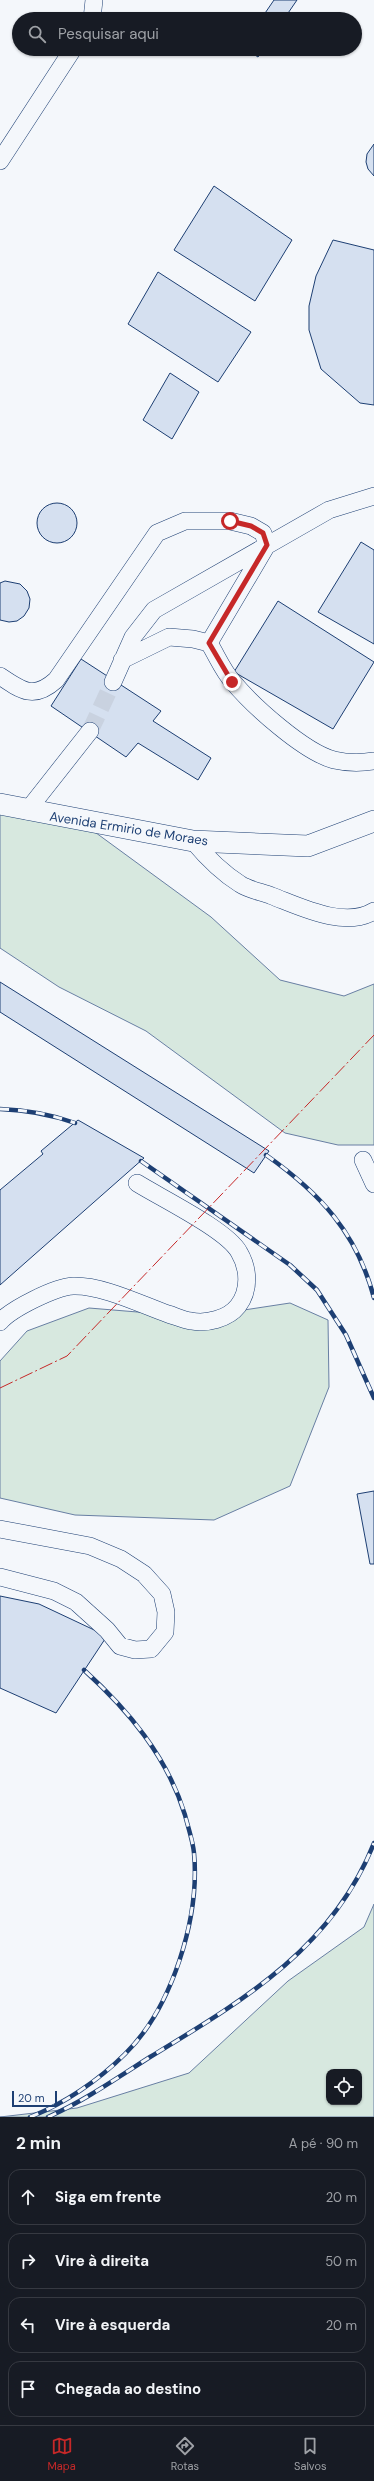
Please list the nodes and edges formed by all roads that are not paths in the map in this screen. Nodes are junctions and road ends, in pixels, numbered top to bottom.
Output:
1 (94, 0) edge
2 (93, 12) edge
3 (68, 56) edge
4 (0, 161) edge
5 (374, 496) edge
6 (267, 545) junction
7 (209, 643) junction
8 (122, 660) junction
9 (0, 676) edge
10 (113, 682) tunnel mouth
11 (90, 731) tunnel mouth
12 (374, 761) edge
13 (0, 804) edge
14 (26, 811) junction
15 (374, 821) edge
16 (193, 841) junction
17 (374, 911) edge
18 (363, 1160) dead end
19 (137, 1183) dead end
20 (374, 1184) edge
21 (0, 1322) edge
22 (0, 1529) edge
23 (0, 1576) edge

1 - 2 street
3 - 4 street
5 - 6 street
6 - 7 street
6 - 8 street
6 - 9 street
7 - 8 street
7 - 12 street
8 - 10 street
11 - 14 street
13 - 14 main road, Avenida Ermirio de Moraes
14 - 16 main road, Avenida Ermirio de Moraes
15 - 16 main road, Avenida Ermirio de Moraes
16 - 17 street
18 - 20 street
19 - 21 street
22 - 23 street

